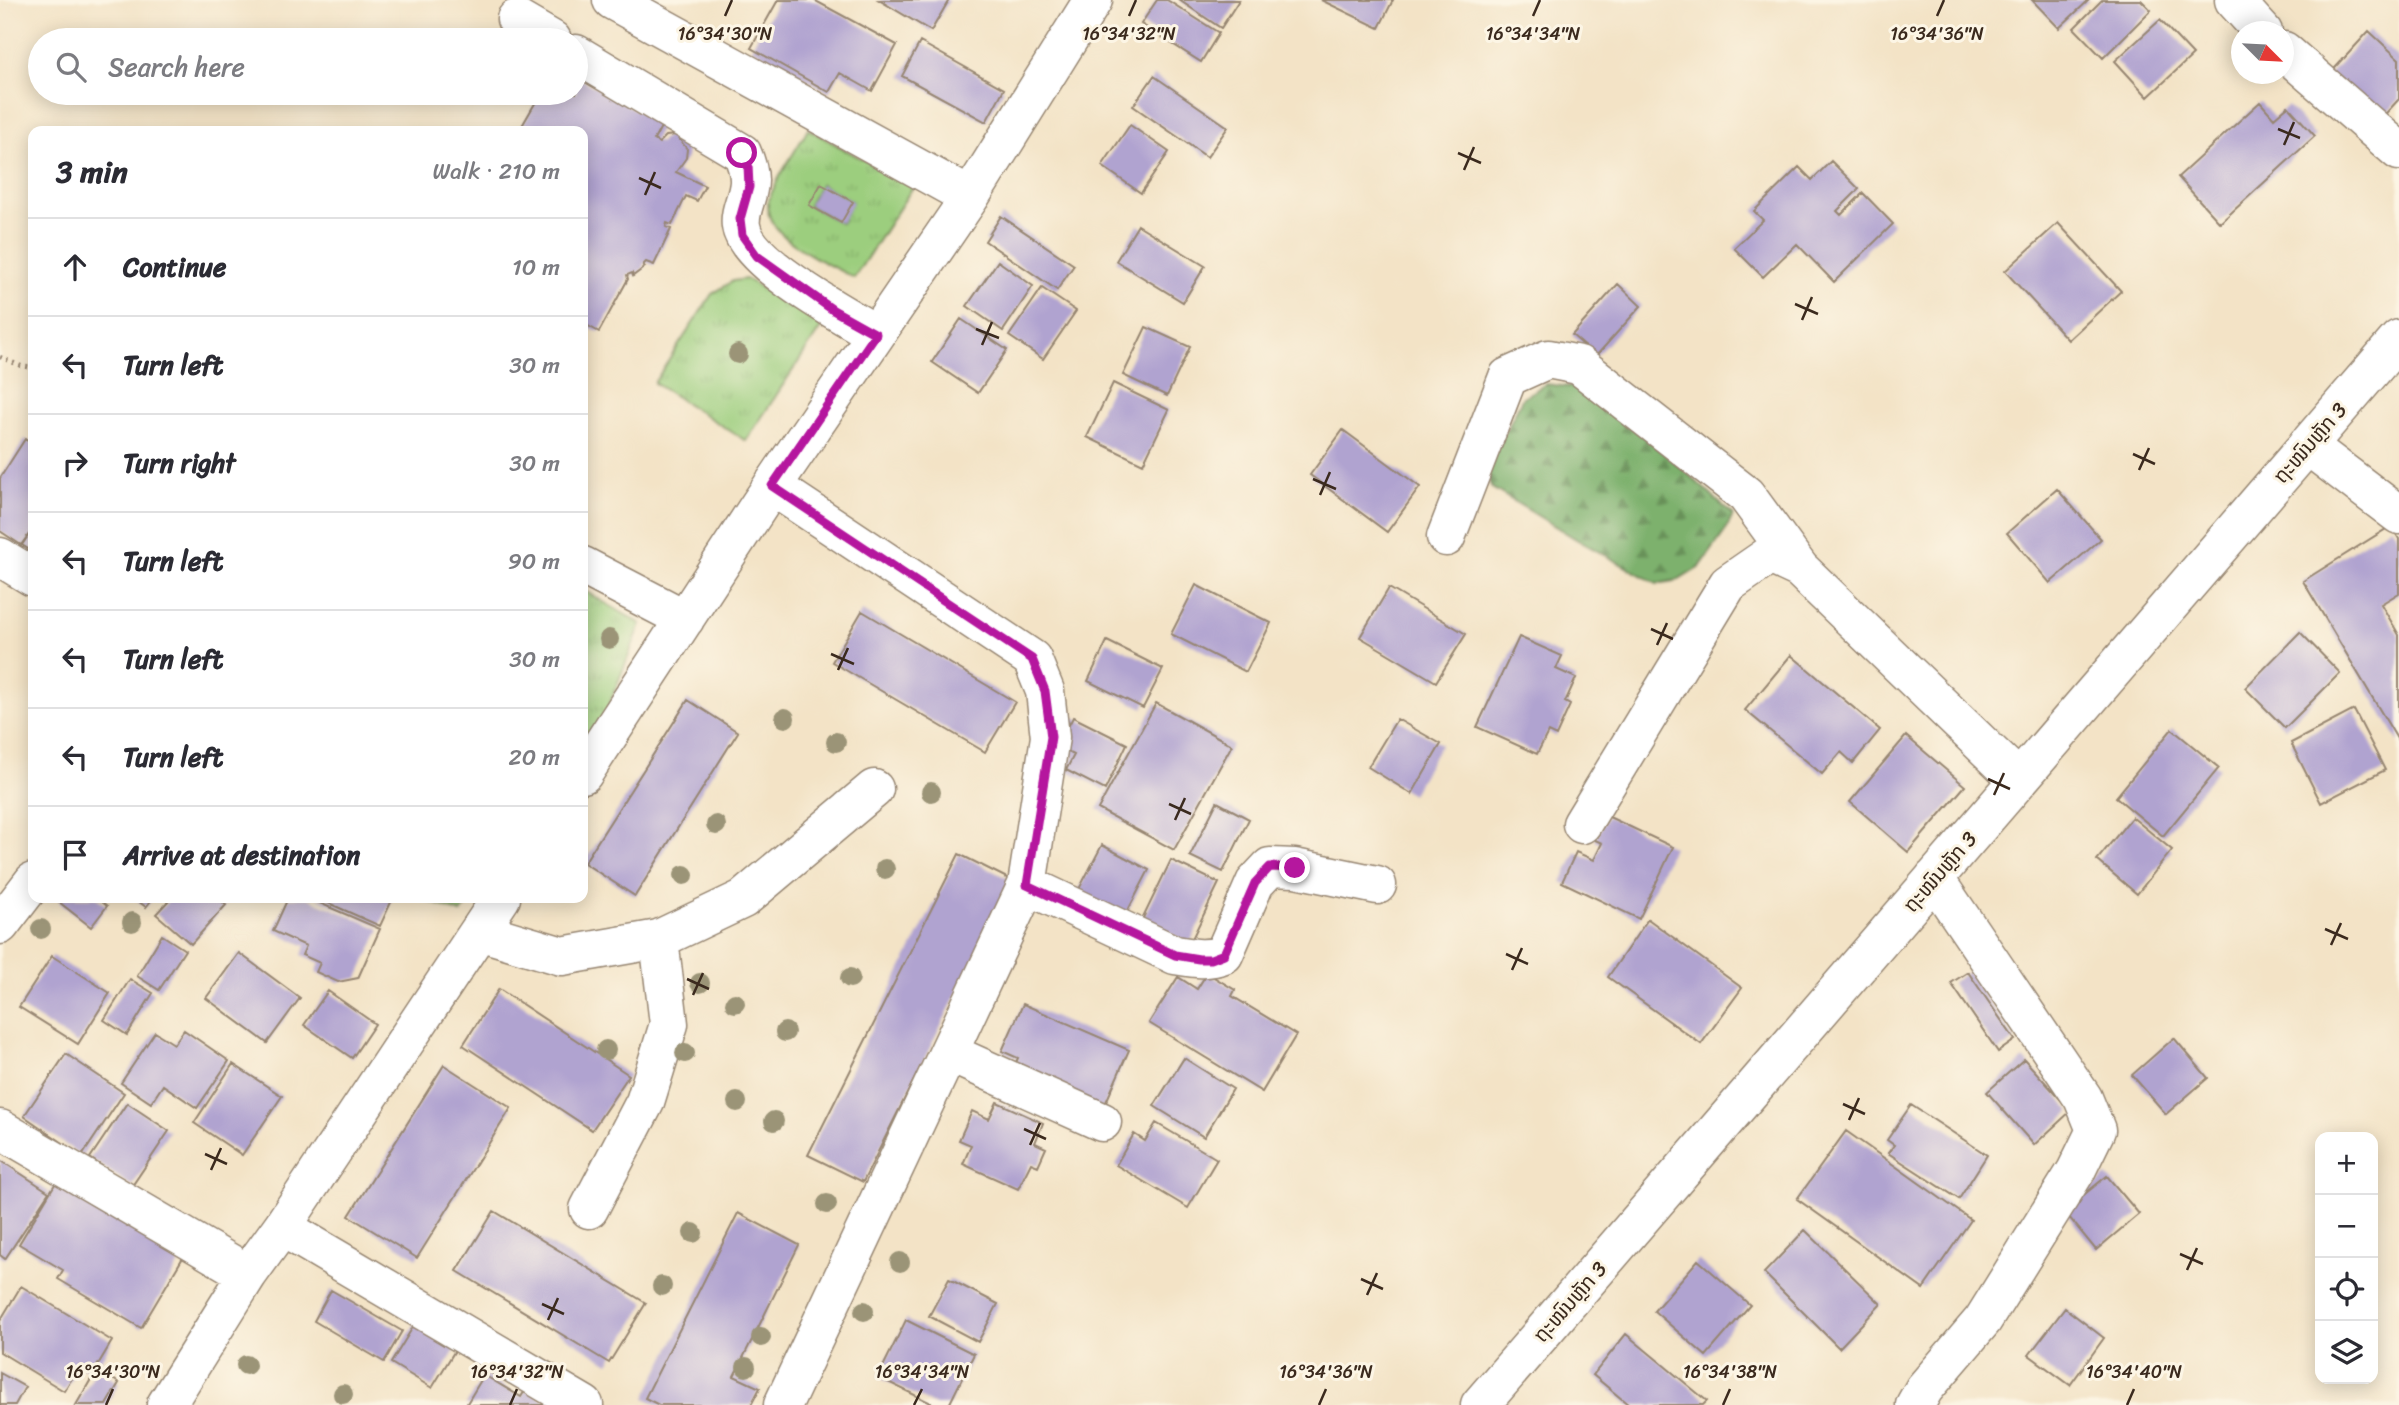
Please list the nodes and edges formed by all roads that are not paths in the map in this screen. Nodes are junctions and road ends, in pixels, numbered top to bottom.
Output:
1 (612, 0) edge
2 (1093, 0) edge
3 (2234, 0) edge
4 (516, 19) dead end
5 (2253, 21) edge
6 (531, 28) edge
7 (2294, 60) edge
8 (588, 61) edge
9 (2399, 151) edge
10 (970, 197) junction
11 (876, 334) junction
12 (2399, 339) edge
13 (2308, 445) junction
14 (772, 486) junction
15 (2399, 515) edge
16 (1446, 537) dead end
17 (0, 556) edge
18 (588, 569) edge
19 (1800, 569) junction
20 (28, 574) edge
21 (685, 619) junction
22 (588, 766) edge
23 (2019, 780) junction
24 (874, 789) dead end
25 (1582, 824) dead end
26 (1934, 878) junction
27 (1027, 885) junction
28 (1377, 886) dead end
29 (28, 889) edge
30 (498, 903) edge
31 (0, 925) edge
32 (479, 931) junction
33 (659, 939) junction
34 (949, 1053) junction
35 (1102, 1122) dead end
36 (0, 1129) edge
37 (589, 1209) dead end
38 (282, 1227) junction
39 (248, 1274) junction
40 (166, 1405) edge
41 (584, 1405) edge
42 (783, 1405) edge
43 (1480, 1405) edge
44 (1914, 1405) edge

1 - 10 street
2 - 10 street
3 - 5 street
4 - 6 street
7 - 9 street
8 - 11 street
10 - 11 street
11 - 14 street
12 - 13 street, ຖະໜົນຫຼັກ 3
13 - 15 street
13 - 23 street, ຖະໜົນຫຼັກ 3
14 - 21 street
14 - 27 street
16 - 19 street
17 - 20 street
18 - 21 street
19 - 23 street
19 - 25 street
21 - 22 street
23 - 26 street, ຖະໜົນຫຼັກ 3
24 - 33 street
26 - 43 street, ຖະໜົນຫຼັກ 3
26 - 44 street
27 - 28 street
27 - 34 street
29 - 31 street
30 - 32 street
32 - 33 street
32 - 38 street
33 - 37 street
34 - 35 street
34 - 42 street
36 - 39 street
38 - 39 street
38 - 41 street
39 - 40 street

